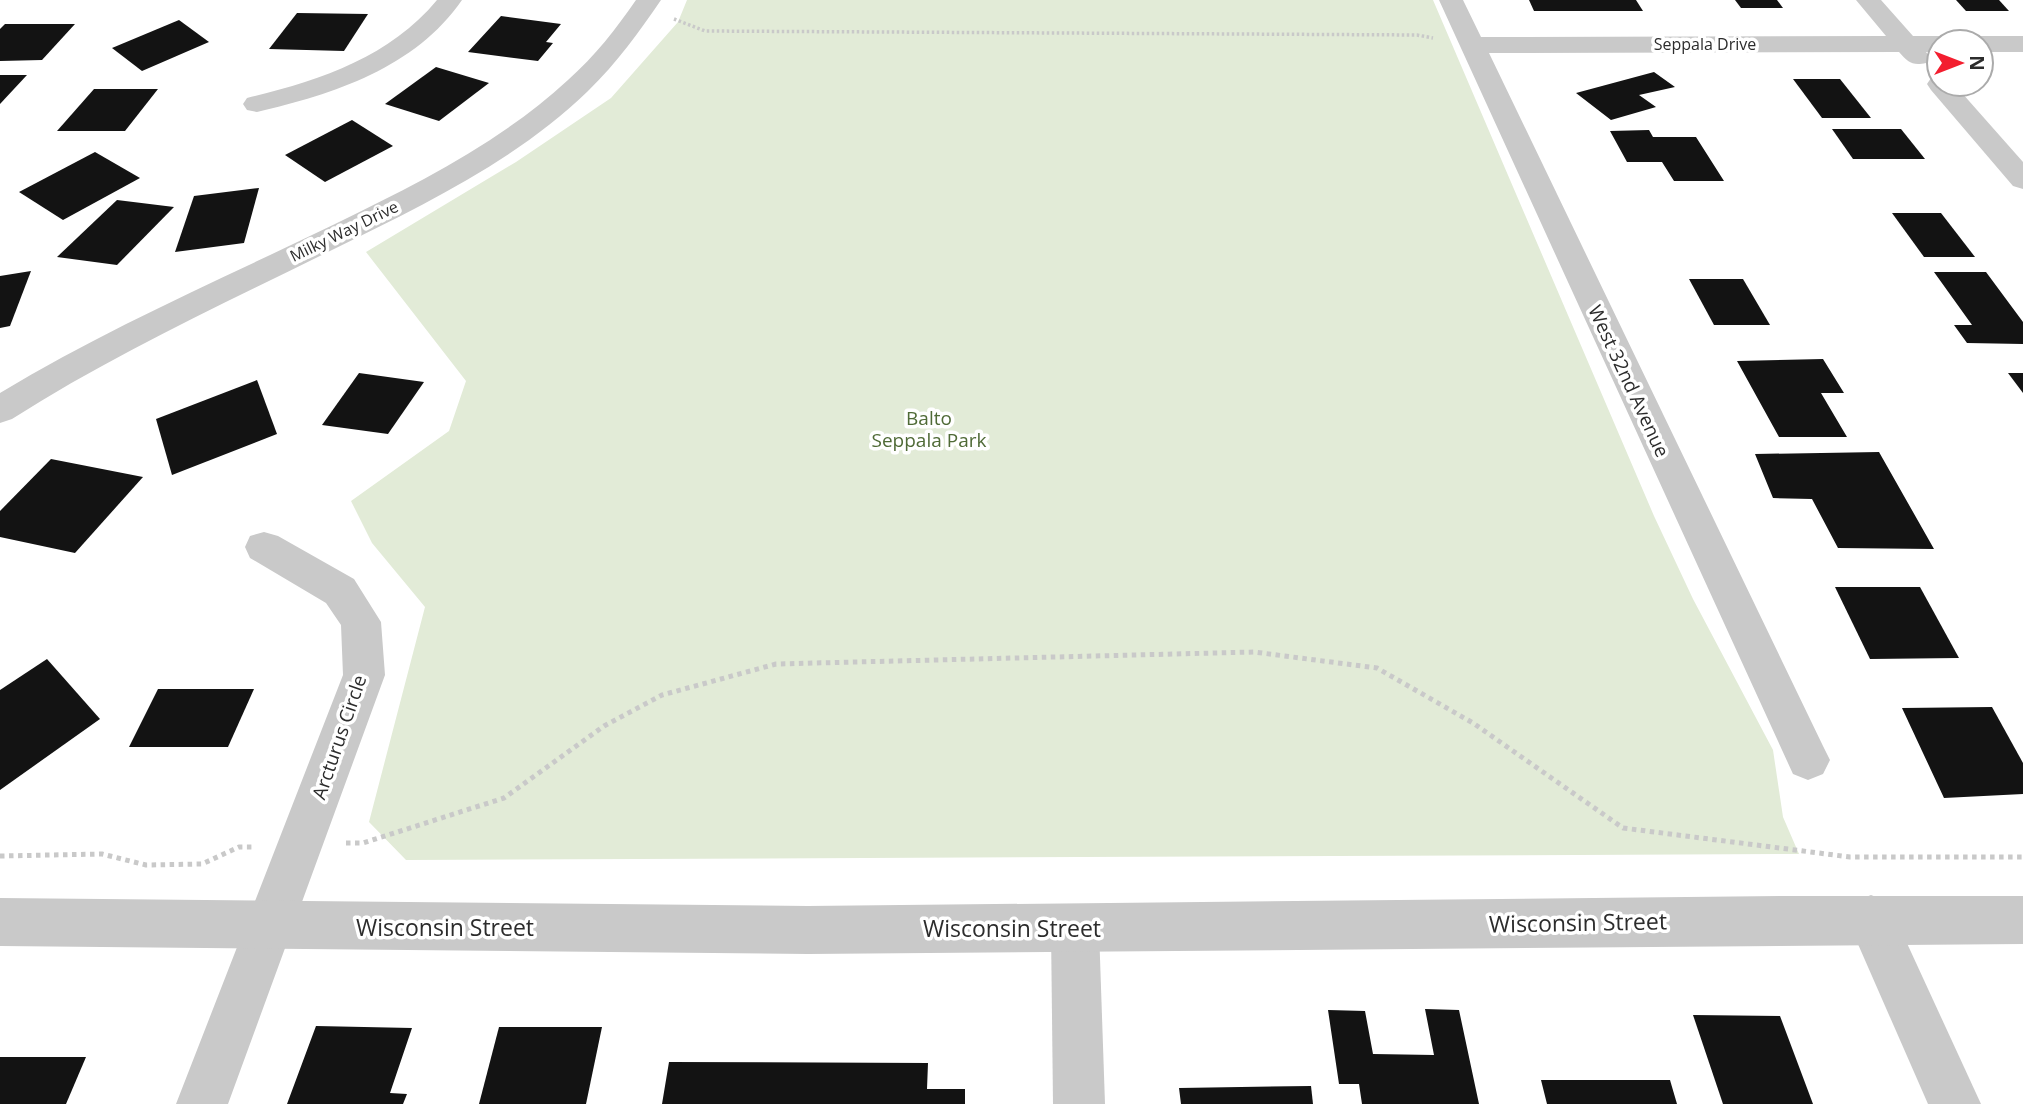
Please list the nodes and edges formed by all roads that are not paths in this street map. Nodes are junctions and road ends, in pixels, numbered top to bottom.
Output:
1 (450, 0) edge
2 (1451, 0) edge
3 (1868, 0) edge
4 (658, 8) edge
5 (1905, 44) junction
6 (1925, 44) edge
7 (1995, 44) edge
8 (2023, 44) edge
9 (1470, 45) junction
10 (1925, 66) edge
11 (1953, 98) edge
12 (257, 104) dead end
13 (2023, 180) edge
14 (0, 410) edge
15 (264, 547) dead end
16 (1808, 760) dead end
17 (1871, 919) junction
18 (2023, 920) edge
19 (0, 922) edge
20 (270, 927) junction
21 (1075, 929) junction
22 (202, 1104) edge
23 (1079, 1104) edge
24 (1955, 1104) edge

1 - 12 street
2 - 9 street, West 32nd Avenue
3 - 5 street
4 - 14 street, Milky Way Drive
5 - 6 street, Seppala Drive
5 - 9 street, Seppala Drive
5 - 10 street
7 - 8 street
9 - 16 street, West 32nd Avenue
11 - 13 street
15 - 20 street, Arcturus Circle
17 - 18 street, Wisconsin Street
17 - 21 street, Wisconsin Street
17 - 24 street
19 - 20 street, Wisconsin Street
20 - 21 street, Wisconsin Street
20 - 22 street, Arcturus Circle
21 - 23 street

